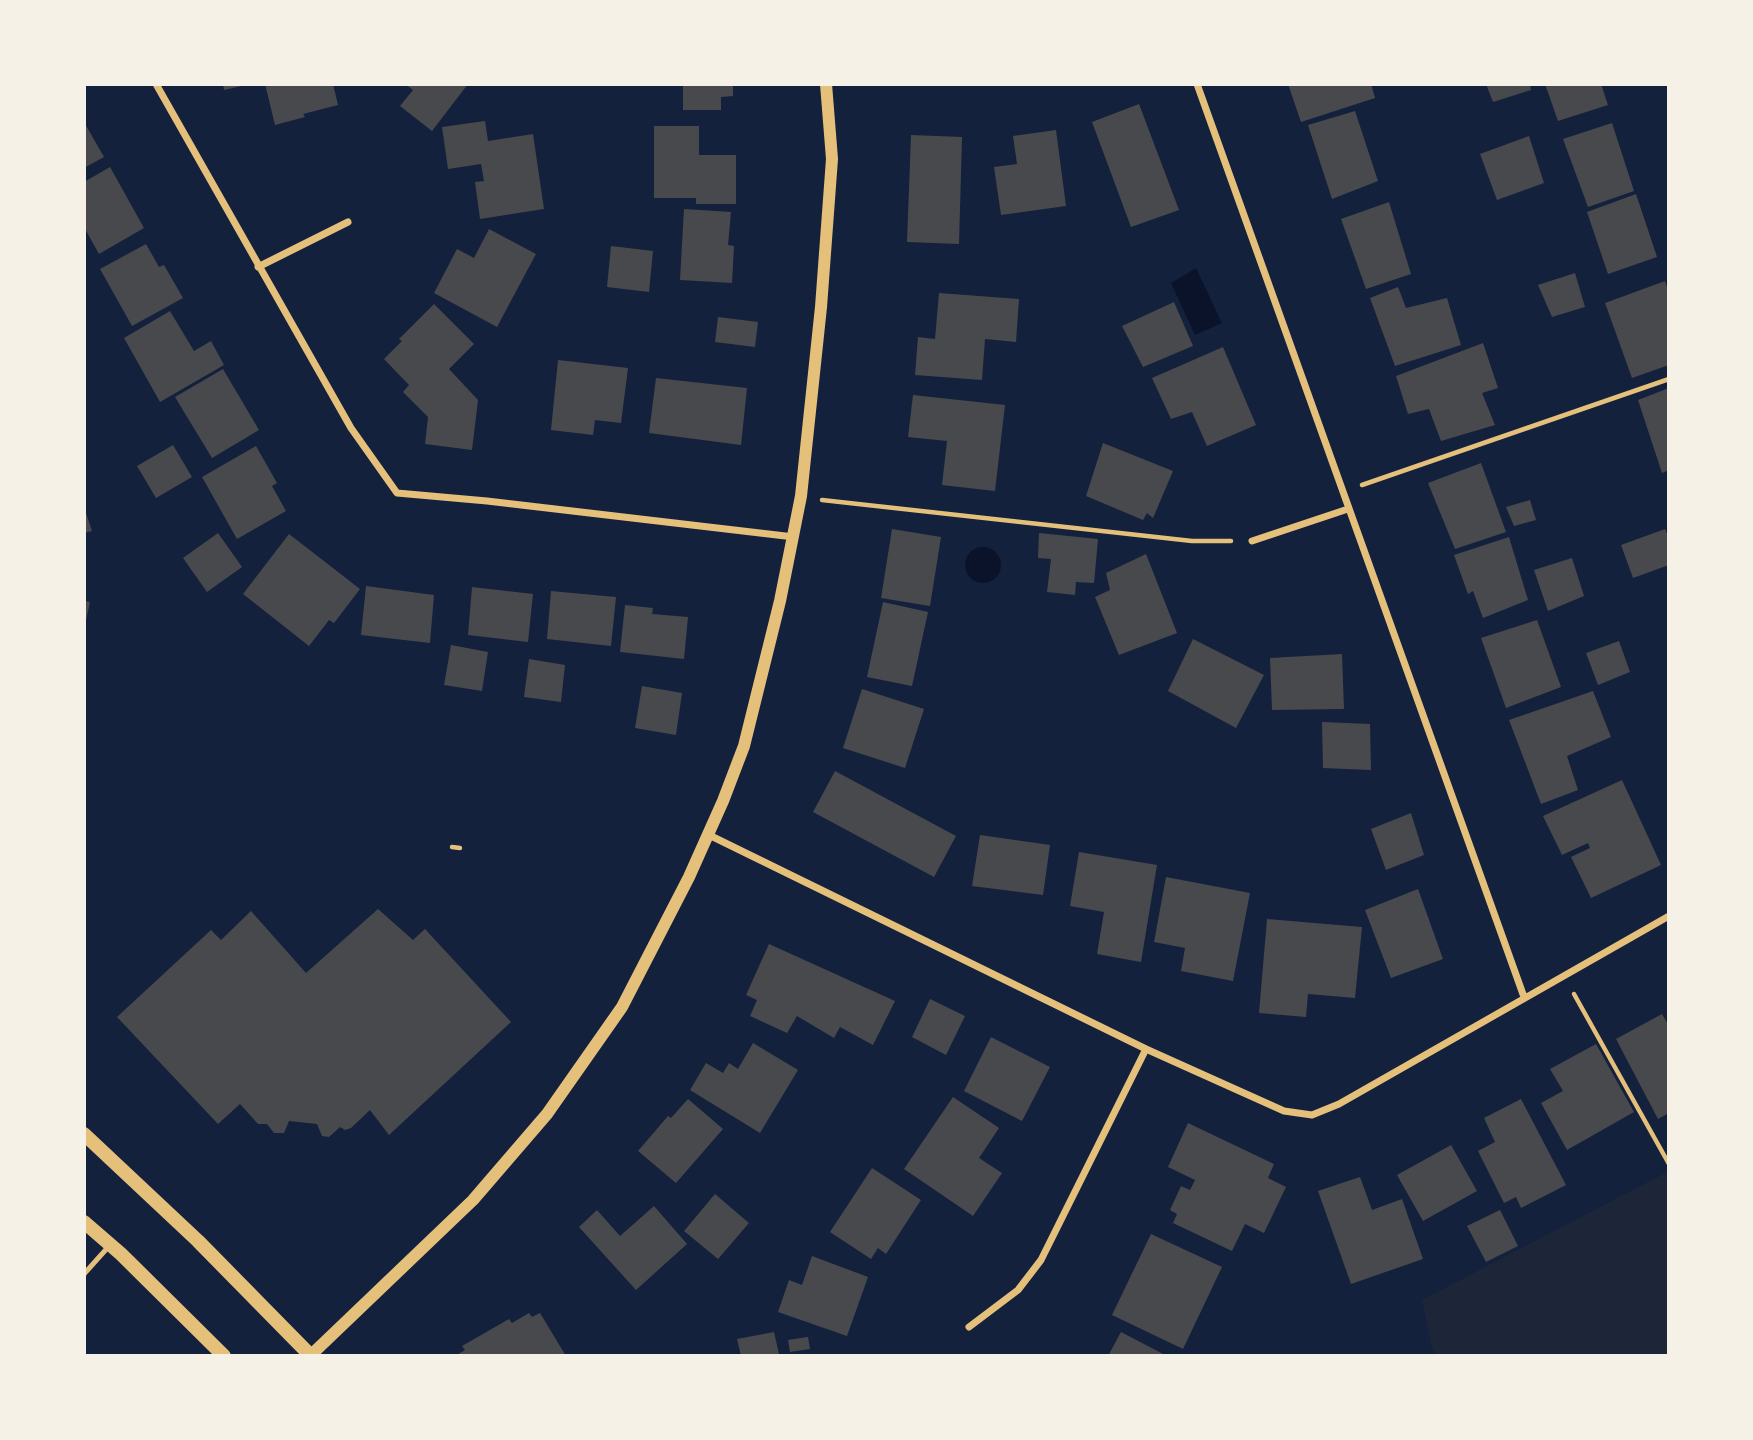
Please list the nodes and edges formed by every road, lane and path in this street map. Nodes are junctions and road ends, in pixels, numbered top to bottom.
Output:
1 (156, 84) edge
2 (826, 84) edge
3 (1197, 84) edge
4 (348, 222) dead end
5 (258, 267) junction
6 (1669, 379) edge
7 (1376, 481) dead end
8 (843, 503) dead end
9 (1348, 509) junction
10 (794, 537) junction
11 (1252, 541) joint
12 (709, 835) junction
13 (452, 847) dead end
14 (460, 848) dead end
15 (1669, 916) edge
16 (1524, 998) junction
17 (1580, 1006) dead end
18 (1146, 1049) junction
19 (84, 1134) edge
20 (1669, 1164) edge
21 (84, 1222) edge
22 (111, 1245) junction
23 (84, 1274) edge
24 (969, 1328) dead end
25 (223, 1356) edge
26 (311, 1356) edge

1 - 5 street
2 - 10 street
3 - 9 street
4 - 5 street
5 - 10 street
6 - 7 path
8 - 11 path
9 - 11 street
9 - 16 street
10 - 12 street
12 - 18 street
12 - 26 street
13 - 14 path
15 - 16 street
16 - 18 street
17 - 20 path
18 - 24 street
19 - 26 main road
21 - 22 main road
22 - 23 lane
22 - 25 main road

